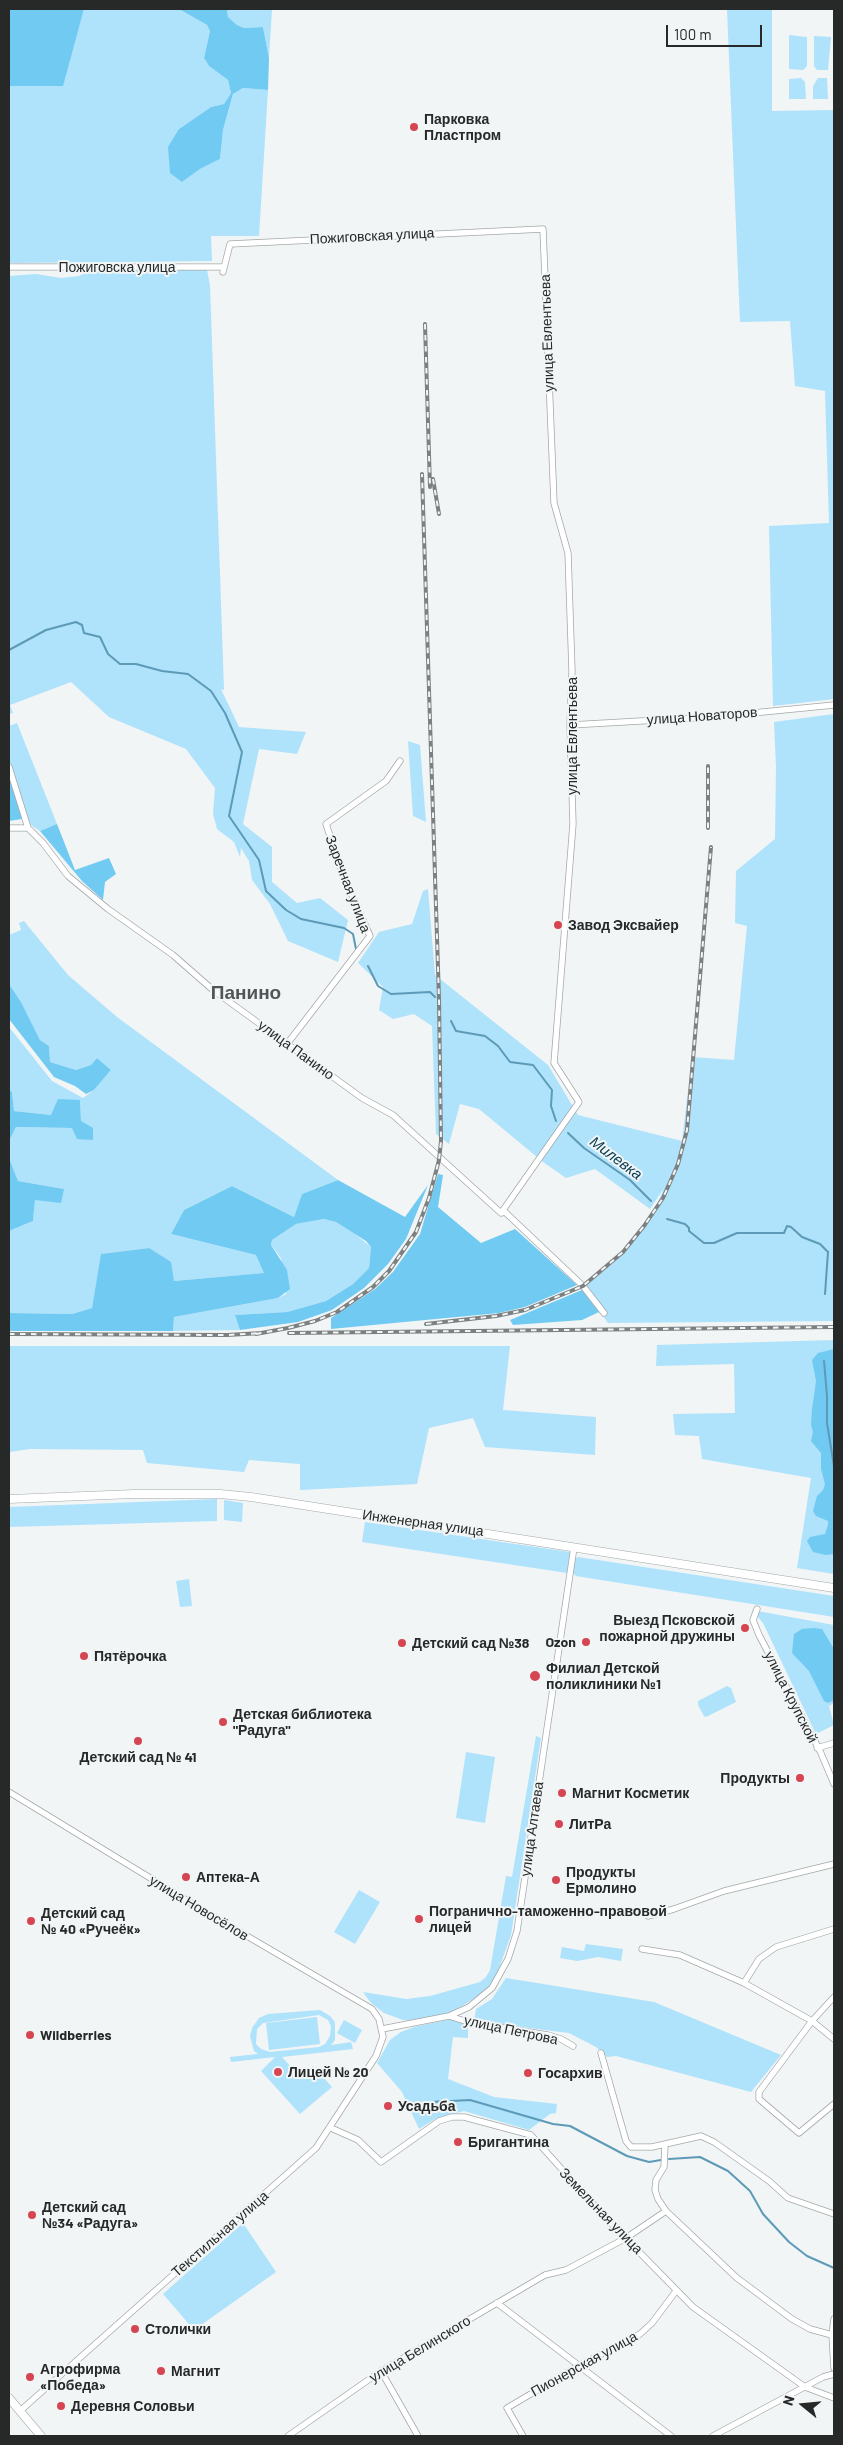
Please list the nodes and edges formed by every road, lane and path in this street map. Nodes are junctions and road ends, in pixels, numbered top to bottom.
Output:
1 (543, 229) joint
2 (9, 267) edge
3 (224, 270) joint
4 (834, 705) edge
5 (570, 725) junction
6 (400, 761) dead end
7 (9, 766) edge
8 (9, 828) edge
9 (28, 828) junction
10 (287, 1044) junction
11 (501, 1213) junction
12 (604, 1313) dead end
13 (9, 1498) edge
14 (574, 1547) junction
15 (834, 1588) edge
16 (756, 1609) dead end
17 (834, 1743) edge
18 (817, 1748) junction
19 (834, 1784) edge
20 (9, 1792) edge
21 (834, 1864) edge
22 (648, 1916) dead end
23 (834, 1929) edge
24 (642, 1949) dead end
25 (744, 1983) junction
26 (834, 1997) edge
27 (449, 2016) junction
28 (812, 2021) junction
29 (382, 2029) junction
30 (834, 2039) edge
31 (572, 2046) dead end
32 (601, 2053) dead end
33 (834, 2104) edge
34 (331, 2128) junction
35 (665, 2144) junction
36 (666, 2211) junction
37 (834, 2214) edge
38 (626, 2238) junction
39 (676, 2291) junction
40 (497, 2303) junction
41 (834, 2319) edge
42 (833, 2331) edge
43 (578, 2366) junction
44 (834, 2368) edge
45 (380, 2372) junction
46 (834, 2374) edge
47 (805, 2387) junction
48 (9, 2398) edge
49 (834, 2398) edge
50 (20, 2411) junction
51 (42, 2436) edge
52 (288, 2436) edge
53 (418, 2436) edge
54 (523, 2436) edge
55 (671, 2436) edge
56 (713, 2436) edge

1 - 3 street, Пожиговская улица
1 - 5 street, улица Евлентьева
2 - 3 street, Пожиговска улица
4 - 5 street, улица Новаторов
5 - 11 street, улица Евлентьева
6 - 10 street, Заречная улица
7 - 9 street, улица Панино
8 - 9 street
9 - 10 street, улица Панино
10 - 11 street, улица Панино
11 - 12 street, улица Панино
13 - 14 main road, Инженерная улица
14 - 15 main road, Инженерная улица
14 - 27 street, улица Алтаева
16 - 18 street, улица Крупской
17 - 18 street
18 - 19 street, улица Крупской
20 - 29 street, улица Новосёлов
21 - 22 street
23 - 25 street
24 - 25 street
25 - 28 street
26 - 28 street
27 - 29 street, улица Алтаева
27 - 31 street, улица Петрова
28 - 30 street
28 - 33 street
29 - 34 street, Текстильная улица
32 - 35 street
34 - 38 street, Земельная улица
34 - 50 street, Текстильная улица
35 - 36 street
35 - 37 street
36 - 38 street, улица Белинского
36 - 42 street
38 - 39 street, Земельная улица
38 - 40 street, улица Белинского
39 - 43 street, Пионерская улица
39 - 47 street, Земельная улица
40 - 43 street
40 - 45 street, улица Белинского
41 - 42 street
42 - 44 street
43 - 54 street, Пионерская улица
43 - 55 street
45 - 52 street, улица Белинского
45 - 53 street
46 - 47 street
47 - 49 street, Земельная улица
47 - 56 street
48 - 50 main road
50 - 51 main road

